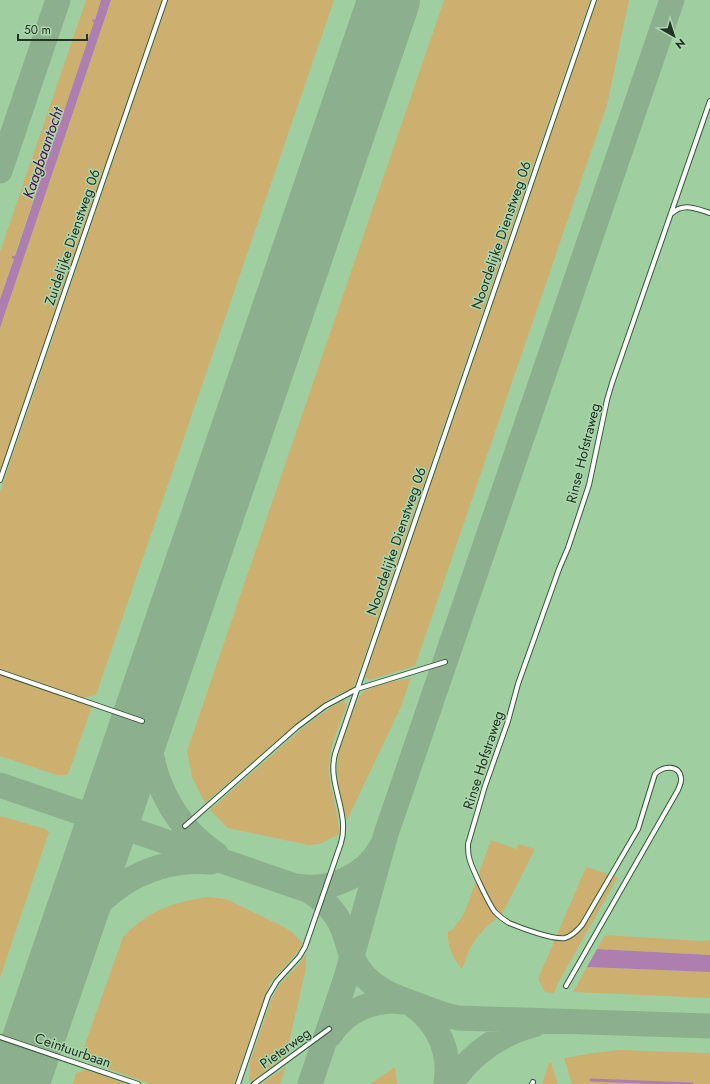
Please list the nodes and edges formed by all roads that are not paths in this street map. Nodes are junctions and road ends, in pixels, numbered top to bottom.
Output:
1 (165, 0) edge
2 (594, 0) edge
3 (710, 101) edge
4 (710, 213) edge
5 (668, 220) junction
6 (0, 480) edge
7 (445, 662) dead end
8 (0, 672) edge
9 (357, 689) junction
10 (142, 721) dead end
11 (185, 826) dead end
12 (566, 986) dead end
13 (329, 1029) dead end
14 (0, 1037) edge
15 (138, 1084) edge
16 (238, 1084) edge
17 (254, 1084) edge

1 - 6 lane, Zuidelijke Dienstweg 06
2 - 9 lane, Noordelijke Dienstweg 06
3 - 5 lane, Rinse Hofstraweg
4 - 5 lane
5 - 12 lane, Rinse Hofstraweg
7 - 9 lane
8 - 10 lane
9 - 11 lane
9 - 16 lane, Noordelijke Dienstweg 06
13 - 17 lane, Pieterweg
14 - 15 lane, Ceintuurbaan

